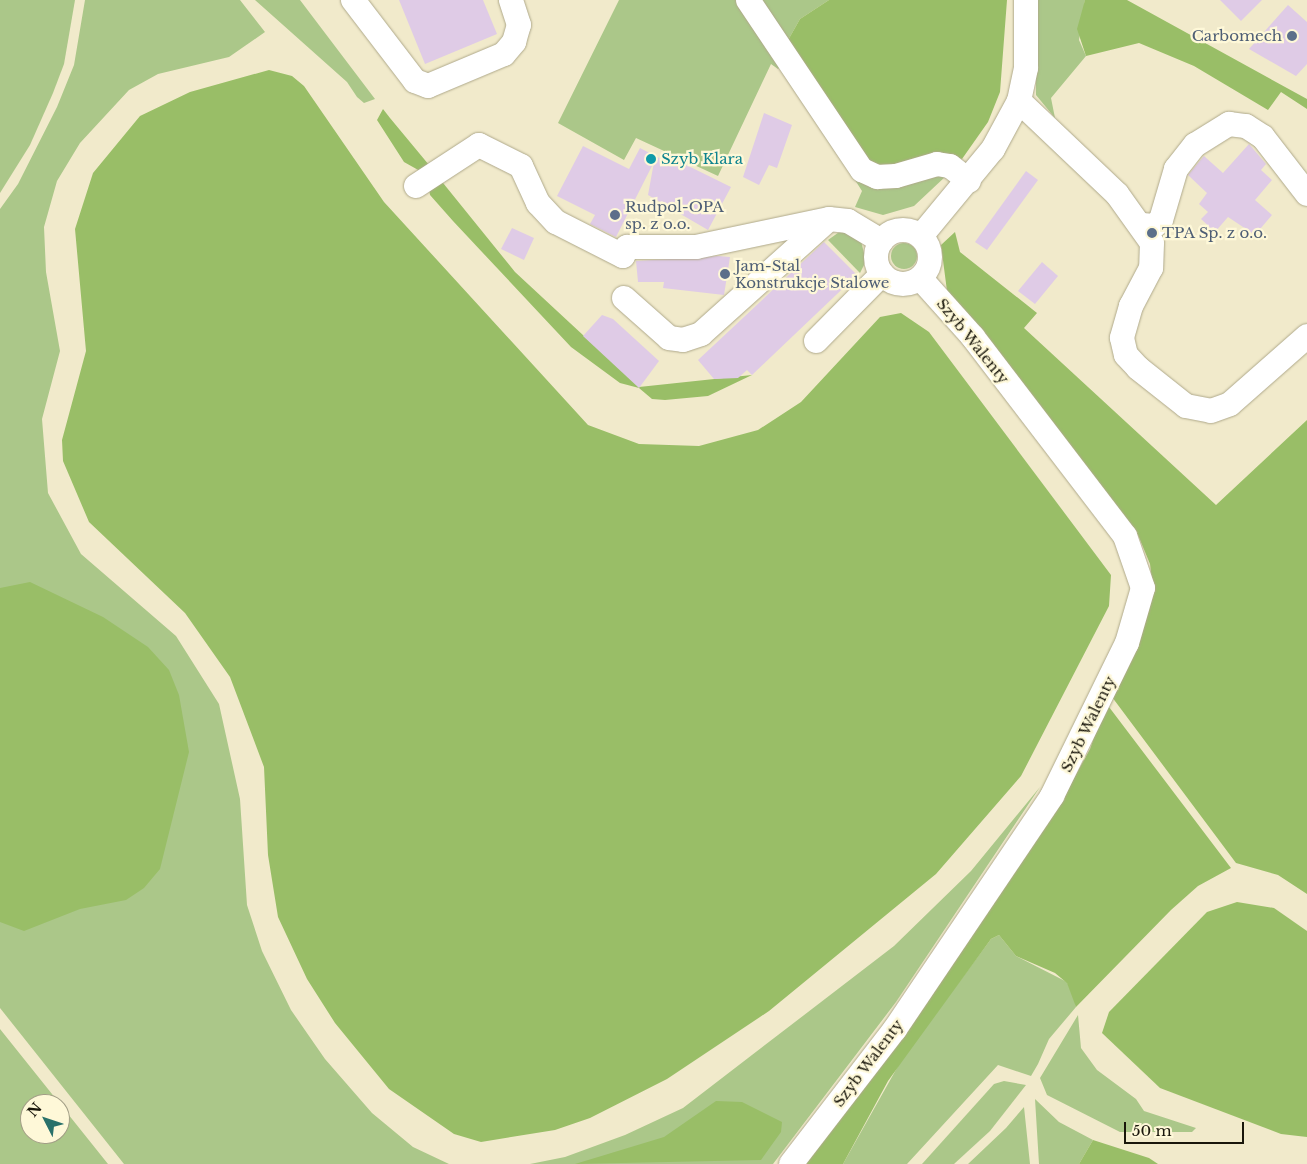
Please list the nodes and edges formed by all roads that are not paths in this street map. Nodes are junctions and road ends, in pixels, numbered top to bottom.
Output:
1 (353, 0) edge
2 (510, 0) edge
3 (748, 0) edge
4 (1026, 0) edge
5 (1020, 101) junction
6 (968, 181) junction
7 (416, 186) dead end
8 (1307, 194) edge
9 (829, 219) junction
10 (1142, 225) junction
11 (921, 236) junction
12 (881, 241) junction
13 (882, 274) junction
14 (920, 278) junction
15 (624, 298) dead end
16 (1307, 336) edge
17 (816, 340) dead end
18 (791, 1164) edge

1 - 2 street
3 - 6 street
4 - 5 street
5 - 6 street
5 - 10 street
6 - 11 street
7 - 9 street
8 - 10 street
9 - 12 street
9 - 15 street
10 - 16 street
11 - 12 street
11 - 14 street
12 - 13 street
13 - 14 street
13 - 17 street
14 - 18 street, Szyb Walenty

